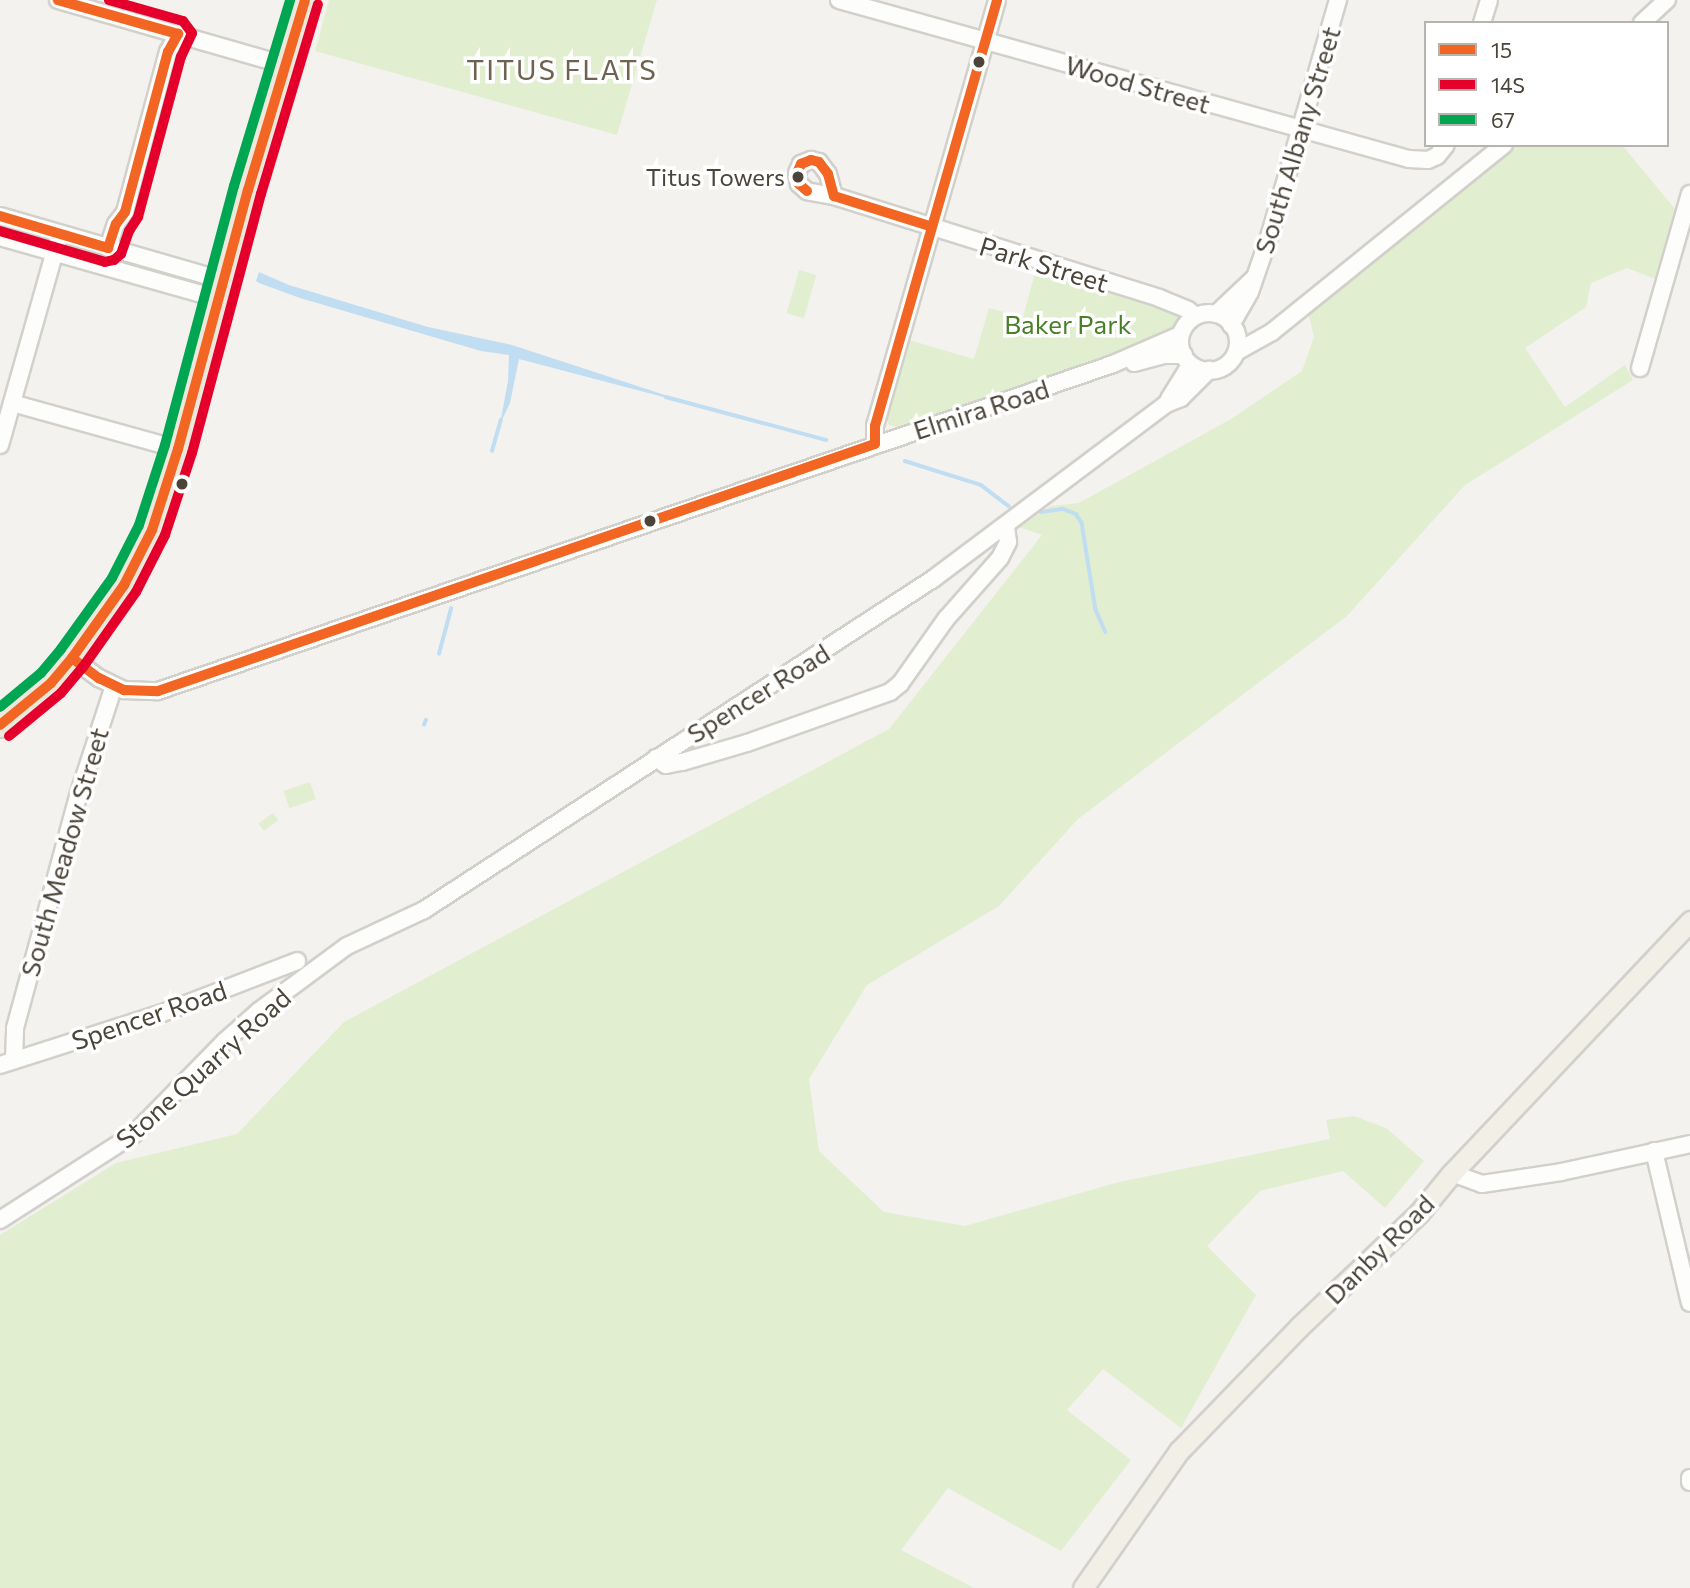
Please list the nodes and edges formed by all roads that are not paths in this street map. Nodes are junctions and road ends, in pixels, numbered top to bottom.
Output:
1 (58, 0) edge
2 (304, 0) edge
3 (839, 0) edge
4 (997, 0) edge
5 (1339, 0) edge
6 (1489, 0) edge
7 (1667, 0) edge
8 (1483, 21) edge
9 (1644, 21) edge
10 (178, 34) junction
11 (985, 41) junction
12 (285, 65) junction
13 (1300, 129) junction
14 (1501, 147) edge
15 (1442, 151) edge
16 (1690, 194) edge
17 (834, 196) dead end
18 (0, 216) edge
19 (930, 226) junction
20 (60, 234) junction
21 (0, 237) edge
22 (108, 248) junction
23 (55, 253) junction
24 (1252, 279) junction
25 (222, 290) junction
26 (1216, 314) junction
27 (1196, 316) junction
28 (1282, 322) junction
29 (1234, 328) junction
30 (1181, 335) junction
31 (1238, 351) junction
32 (1187, 360) junction
33 (1113, 364) junction
34 (1640, 368) dead end
35 (1209, 370) junction
36 (12, 403) junction
37 (1166, 404) junction
38 (875, 444) junction
39 (0, 445) edge
40 (178, 449) junction
41 (1006, 526) junction
42 (72, 658) junction
43 (114, 685) junction
44 (0, 725) edge
45 (656, 758) junction
46 (1690, 921) edge
47 (333, 957) joint
48 (297, 961) dead end
49 (7, 1062) edge
50 (1690, 1144) edge
51 (1654, 1151) junction
52 (1452, 1173) junction
53 (0, 1220) edge
54 (1690, 1303) edge
55 (1083, 1588) edge

1 - 10 street
2 - 12 highway
3 - 11 street, Wood Street
4 - 11 street
5 - 13 street, South Albany Street
6 - 8 street
7 - 9 street
10 - 12 street
10 - 22 street
11 - 13 street, Wood Street
11 - 19 street
12 - 25 highway
13 - 15 street, Wood Street
13 - 24 street, South Albany Street
14 - 28 street
16 - 34 street
17 - 19 street, Park Street
18 - 20 street
19 - 27 street, Park Street
19 - 38 street
20 - 22 street
20 - 23 street
21 - 23 street
22 - 25 street
23 - 25 street
23 - 36 street
24 - 26 street, South Albany Street
24 - 29 street, South Albany Street
25 - 40 highway
26 - 27 street
26 - 29 street
27 - 30 street
28 - 29 street
28 - 31 street
29 - 31 street
30 - 32 street
30 - 33 street, Elmira Road
31 - 35 street
32 - 33 street, Elmira Road
32 - 35 street
32 - 37 street, Spencer Road
33 - 38 street, Elmira Road
35 - 37 street, Spencer Road
36 - 39 street
36 - 40 street
37 - 41 street, Spencer Road
38 - 43 street, Elmira Road
40 - 42 highway
41 - 45 street, Spencer Road
41 - 45 street
42 - 43 street, Elmira Road
42 - 44 highway
43 - 49 street, South Meadow Street
45 - 47 street, Spencer Road
46 - 52 main road, Danby Road
47 - 53 street, Stone Quarry Road
48 - 49 street, Spencer Road
50 - 51 street
51 - 52 street
51 - 54 street
52 - 55 main road, Danby Road

